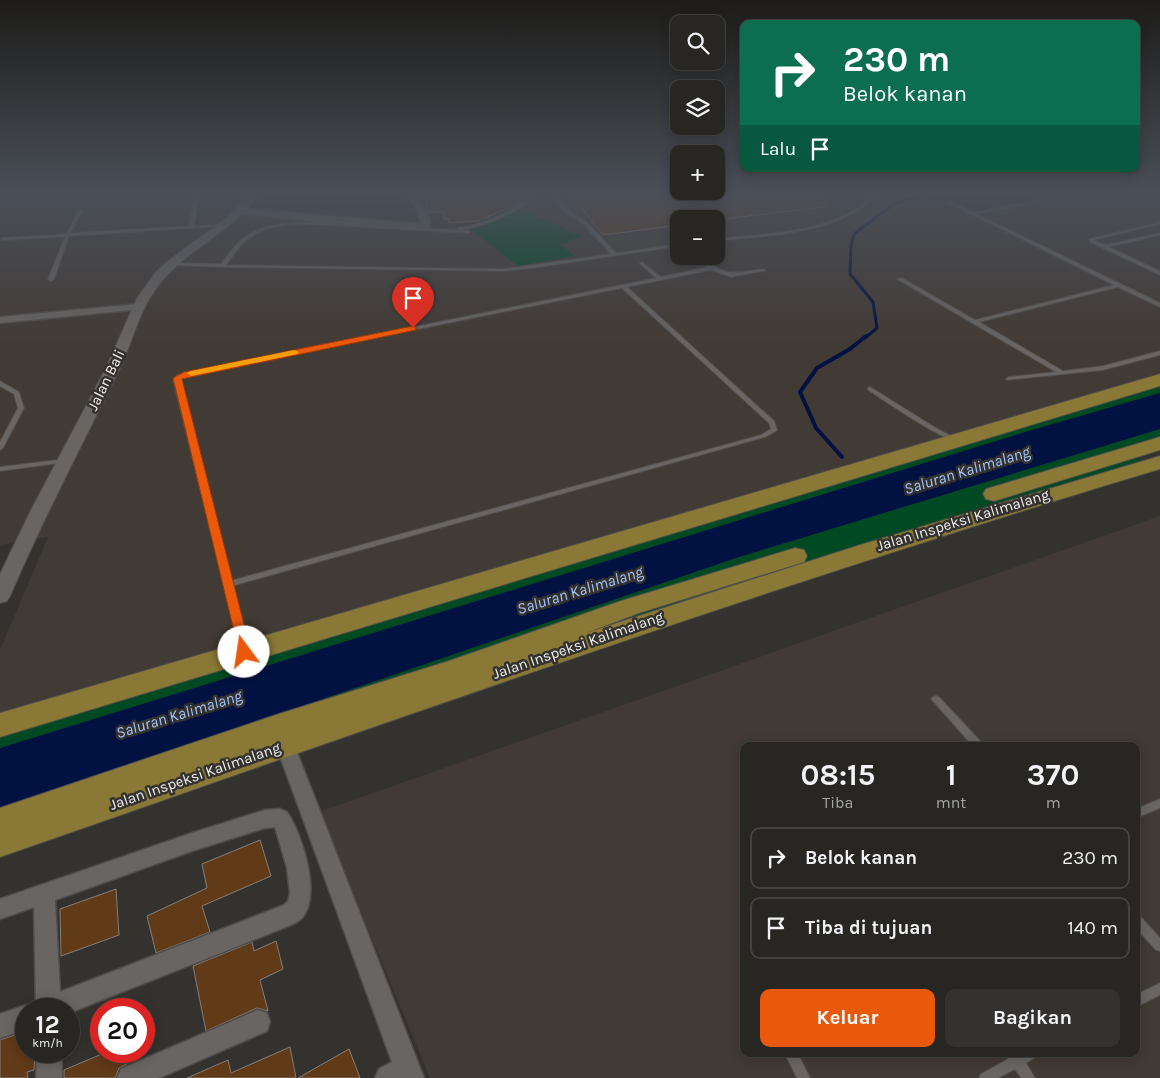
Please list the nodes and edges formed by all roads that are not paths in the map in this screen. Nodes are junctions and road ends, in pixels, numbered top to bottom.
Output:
1 (63, 246) edge
2 (197, 246) edge
3 (238, 246) edge
4 (607, 246) edge
5 (670, 246) edge
6 (1039, 246) edge
7 (1105, 247) edge
8 (615, 255) junction
9 (642, 263) dead end
10 (173, 264) junction
11 (708, 265) edge
12 (222, 266) junction
13 (711, 268) junction
14 (763, 270) dead end
15 (1160, 273) edge
16 (660, 278) junction
17 (51, 279) dead end
18 (900, 279) dead end
19 (1119, 285) junction
20 (623, 286) junction
21 (1160, 305) edge
22 (138, 307) junction
23 (0, 320) edge
24 (974, 322) junction
25 (1160, 353) edge
26 (1060, 372) junction
27 (1009, 379) dead end
28 (1160, 380) edge
29 (0, 383) edge
30 (870, 389) dead end
31 (958, 440) junction
32 (0, 448) edge
33 (1149, 455) edge
34 (65, 461) junction
35 (0, 468) edge
36 (4, 579) edge
37 (228, 584) junction
38 (0, 596) edge
39 (244, 652) junction
40 (936, 699) dead end
41 (0, 725) edge
42 (282, 736) junction
43 (975, 742) edge
44 (1160, 803) edge
45 (1140, 812) edge
46 (0, 822) edge
47 (0, 842) edge
48 (44, 893) junction
49 (0, 909) edge
50 (1140, 924) edge
51 (1160, 946) edge
52 (1160, 989) edge
53 (49, 998) edge
54 (77, 998) edge
55 (1140, 999) edge
56 (15, 1021) edge
57 (258, 1022) dead end
58 (0, 1026) edge
59 (793, 1057) edge
60 (1014, 1057) edge
61 (49, 1063) edge
62 (402, 1074) edge
63 (49, 1078) edge
64 (130, 1078) edge
65 (804, 1078) edge
66 (985, 1078) edge
67 (1029, 1078) edge

1 - 17 lane
2 - 10 street, Jalan Bali
3 - 12 lane
4 - 8 lane
5 - 8 lane
6 - 19 lane
7 - 15 lane
8 - 12 lane
9 - 16 lane
10 - 12 lane
10 - 22 street, Jalan Bali
11 - 13 lane
13 - 14 lane
13 - 16 lane
16 - 20 lane
18 - 24 lane
19 - 21 lane
19 - 24 lane
20 - 37 lane
20 - 37 lane
22 - 23 street
22 - 34 street, Jalan Bali
24 - 26 lane
25 - 26 lane
26 - 27 lane
28 - 31 main road
29 - 32 lane
30 - 31 lane
31 - 39 main road
33 - 42 main road, Jalan Inspeksi Kalimalang
34 - 35 lane
34 - 36 street, Jalan Bali
36 - 38 street, Jalan Bali
37 - 39 lane
39 - 41 main road
40 - 43 lane
42 - 46 main road, Jalan Inspeksi Kalimalang
42 - 47 main road, Jalan Inspeksi Kalimalang
42 - 62 street
44 - 45 lane
48 - 49 street
48 - 53 street
48 - 54 street
50 - 51 lane
52 - 55 lane
56 - 58 street
57 - 64 street
59 - 65 lane
60 - 66 lane
60 - 67 lane
61 - 63 street

